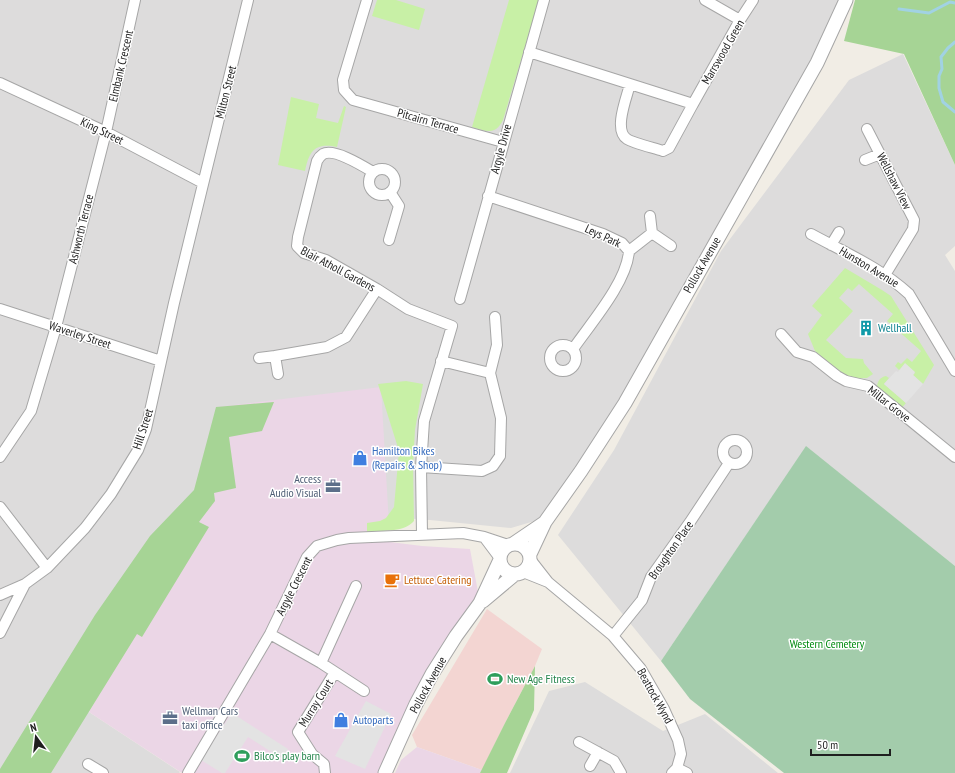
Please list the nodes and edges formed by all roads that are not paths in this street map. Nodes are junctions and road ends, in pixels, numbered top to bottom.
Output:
1 (135, 0) edge
2 (248, 0) edge
3 (367, 0) edge
4 (544, 0) edge
5 (705, 0) edge
6 (753, 0) edge
7 (846, 0) edge
8 (740, 20) junction
9 (529, 52) junction
10 (0, 83) edge
11 (630, 84) junction
12 (693, 104) junction
13 (867, 129) dead end
14 (106, 132) junction
15 (503, 142) junction
16 (880, 154) junction
17 (865, 160) dead end
18 (373, 172) junction
19 (203, 183) junction
20 (390, 192) junction
21 (488, 196) junction
22 (650, 216) dead end
23 (839, 232) dead end
24 (652, 233) junction
25 (811, 234) dead end
26 (389, 240) dead end
27 (831, 245) junction
28 (671, 246) dead end
29 (629, 251) junction
30 (885, 275) junction
31 (377, 289) junction
32 (460, 299) dead end
33 (0, 309) edge
34 (495, 317) dead end
35 (56, 327) junction
36 (781, 334) dead end
37 (573, 350) dead end
38 (275, 356) junction
39 (259, 358) dead end
40 (441, 360) junction
41 (161, 361) junction
42 (955, 371) edge
43 (490, 373) junction
44 (278, 374) dead end
45 (0, 457) edge
46 (955, 457) edge
47 (730, 463) dead end
48 (421, 467) junction
49 (0, 507) edge
50 (546, 522) junction
51 (422, 535) junction
52 (484, 537) junction
53 (510, 544) junction
54 (530, 556) junction
55 (499, 560) junction
56 (47, 568) junction
57 (519, 574) junction
58 (548, 582) junction
59 (25, 584) junction
60 (356, 586) dead end
61 (0, 595) edge
62 (480, 603) junction
63 (0, 633) edge
64 (270, 634) junction
65 (613, 636) junction
66 (320, 663) junction
67 (335, 672) junction
68 (364, 691) dead end
69 (579, 742) dead end
70 (598, 752) junction
71 (88, 764) dead end
72 (590, 766) dead end
73 (674, 771) edge
74 (103, 773) edge
75 (188, 773) edge
76 (325, 773) edge
77 (385, 773) edge
78 (621, 773) edge
79 (687, 773) edge

1 - 14 street, Elmbank Crescent
2 - 19 street, Milton Street
3 - 15 street, Pitcairn Terrace
4 - 9 street, Argyle Drive
5 - 8 street
6 - 8 street, Marrswood Green
7 - 50 street, Pollock Avenue
8 - 12 street, Marrswood Green
9 - 11 street
9 - 15 street, Argyle Drive
10 - 14 street, King Street
11 - 12 street
11 - 12 street, Marrswood Green
13 - 16 street, Wellshaw View
14 - 19 street, King Street
14 - 35 street, Ashworth Terrace
15 - 21 street, Argyle Drive
16 - 17 street
16 - 30 street, Wellshaw View
18 - 20 street
18 - 20 street, Blair Atholl Gardens
18 - 31 street, Blair Atholl Gardens
19 - 41 street, Hill Street
20 - 26 street
21 - 29 street, Leys Park
21 - 32 street, Argyle Drive
22 - 24 street
23 - 27 street
24 - 28 street
24 - 29 street
25 - 27 street, Hunston Avenue
27 - 30 street, Hunston Avenue
29 - 37 street, Leys Park
30 - 42 street, Hunston Avenue
31 - 38 street
31 - 40 street, Blair Atholl Gardens
33 - 35 street, Waverley Street
34 - 43 street
35 - 41 street, Waverley Street
35 - 45 street, Ashworth Terrace
36 - 46 street, Millar Grove
38 - 39 street
38 - 44 street
40 - 43 street
40 - 48 street
41 - 56 street, Hill Street
43 - 48 street
47 - 65 street, Broughton Place
48 - 51 street
49 - 56 street
50 - 53 street, Pollock Avenue
50 - 54 street, Pollock Avenue
51 - 52 street, Argyle Crescent
51 - 64 street, Argyle Crescent
52 - 53 street, Argyle Crescent
52 - 55 street
53 - 54 street
53 - 55 street
54 - 57 street
54 - 58 street, Beattock Wynd
55 - 57 street
55 - 62 street, Pollock Avenue
56 - 59 street, Hill Street
57 - 58 street, Beattock Wynd
57 - 62 street, Pollock Avenue
58 - 65 street, Beattock Wynd
59 - 61 street
59 - 63 street, Hill Street
60 - 66 street, Murray Court
62 - 77 street, Pollock Avenue
64 - 66 street, Murray Court
64 - 75 street, Argyle Crescent
65 - 73 street, Beattock Wynd
66 - 67 street, Murray Court
67 - 68 street, Murray Court
67 - 76 street, Murray Court
69 - 70 street
70 - 72 street
70 - 78 street
71 - 74 street
73 - 79 street

